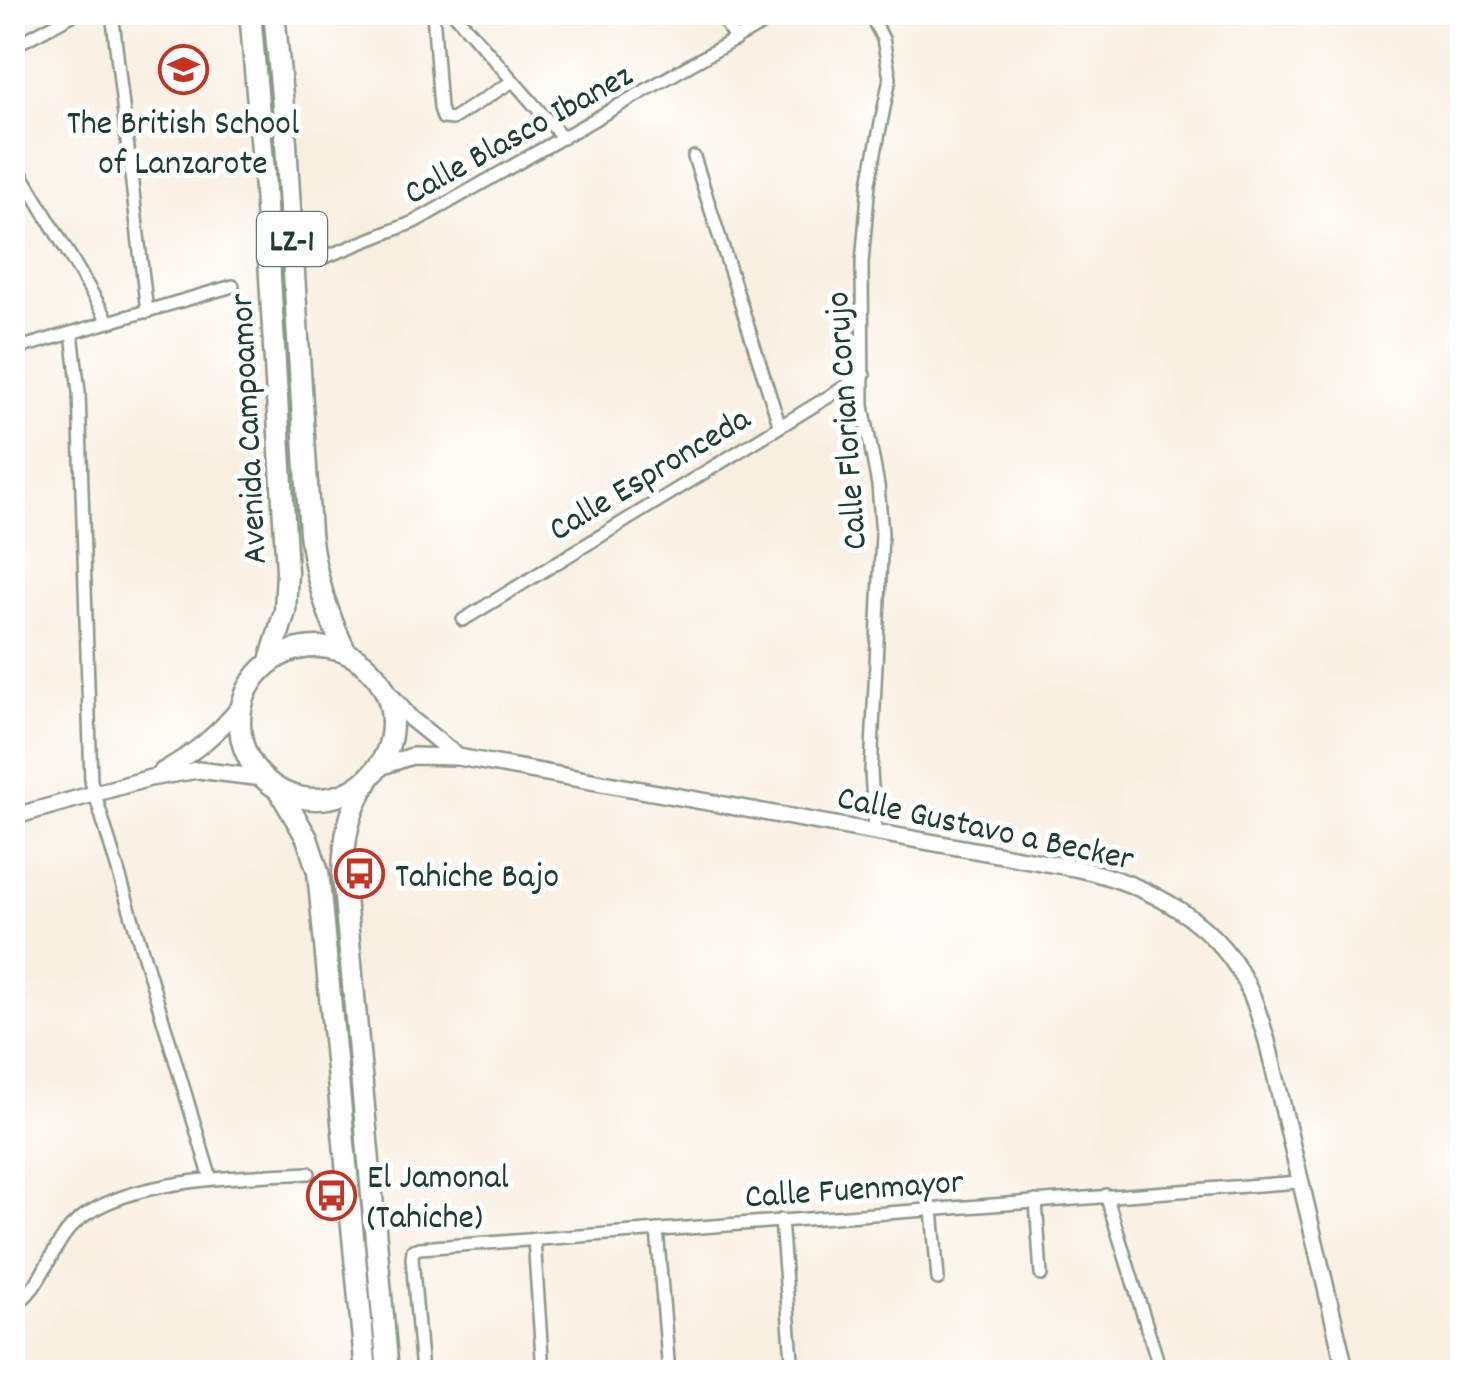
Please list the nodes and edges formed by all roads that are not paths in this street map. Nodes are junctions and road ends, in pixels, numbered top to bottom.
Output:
1 (78, 12) edge
2 (112, 12) edge
3 (250, 12) edge
4 (274, 12) edge
5 (432, 12) edge
6 (454, 12) edge
7 (720, 12) edge
8 (782, 12) edge
9 (869, 12) edge
10 (736, 40) junction
11 (12, 47) edge
12 (514, 82) junction
13 (563, 138) junction
14 (694, 157) dead end
15 (12, 158) edge
16 (29, 187) junction
17 (12, 218) edge
18 (325, 257) dead end
19 (234, 286) dead end
20 (147, 312) junction
21 (108, 322) junction
22 (72, 333) junction
23 (12, 350) edge
24 (864, 375) junction
25 (779, 424) junction
26 (463, 620) dead end
27 (346, 651) junction
28 (270, 661) junction
29 (388, 692) junction
30 (241, 706) junction
31 (458, 757) junction
32 (374, 774) junction
33 (150, 778) junction
34 (271, 784) junction
35 (94, 794) junction
36 (12, 817) edge
37 (874, 832) junction
38 (309, 1172) dead end
39 (211, 1180) junction
40 (1300, 1182) junction
41 (1106, 1195) junction
42 (1036, 1201) junction
43 (932, 1209) junction
44 (781, 1220) junction
45 (657, 1230) junction
46 (534, 1239) junction
47 (378, 1255) junction
48 (1041, 1275) dead end
49 (938, 1280) dead end
50 (12, 1307) edge
51 (366, 1372) edge
52 (388, 1372) edge
53 (400, 1372) edge
54 (422, 1372) edge
55 (543, 1372) edge
56 (668, 1372) edge
57 (793, 1372) edge
58 (1161, 1372) edge
59 (1346, 1372) edge

1 - 11 street
2 - 20 street
3 - 28 highway, Avenida Campoamor / LZ-1
4 - 27 highway, Avenida Campoamor / LZ-1
5 - 12 street
6 - 12 street
7 - 10 street
8 - 10 street, Calle Blasco Ibanez
9 - 24 street, Calle Florian Corujo
10 - 13 street, Calle Blasco Ibanez
12 - 13 street
13 - 18 street, Calle Blasco Ibanez
14 - 25 street
15 - 16 street
16 - 17 street
16 - 21 street
19 - 20 street
20 - 21 street
21 - 22 street
22 - 23 street
22 - 35 street
24 - 25 street, Calle Espronceda
24 - 37 street, Calle Florian Corujo
25 - 26 street, Calle Espronceda
27 - 28 highway
27 - 29 highway, LZ-1
28 - 30 highway, LZ-1
29 - 31 street, Calle Gustavo a Becker
29 - 32 highway
30 - 33 street
30 - 34 highway
31 - 32 street, Calle Gustavo a Becker
31 - 37 street, Calle Gustavo a Becker
32 - 34 highway
32 - 47 highway
33 - 34 street
33 - 35 street
34 - 51 highway
35 - 36 street
35 - 39 street
37 - 40 street, Calle Gustavo a Becker
38 - 39 street
39 - 50 street
40 - 41 street, Calle Fuenmayor
40 - 59 street, Calle Gustavo a Becker
41 - 42 street, Calle Fuenmayor
41 - 58 street
42 - 43 street, Calle Fuenmayor
42 - 48 street
43 - 44 street, Calle Fuenmayor
43 - 49 street
44 - 45 street, Calle Fuenmayor
44 - 57 street
45 - 46 street, Calle Fuenmayor
45 - 56 street
46 - 54 street, Calle Fuenmayor
46 - 55 street
47 - 52 highway
47 - 53 highway

